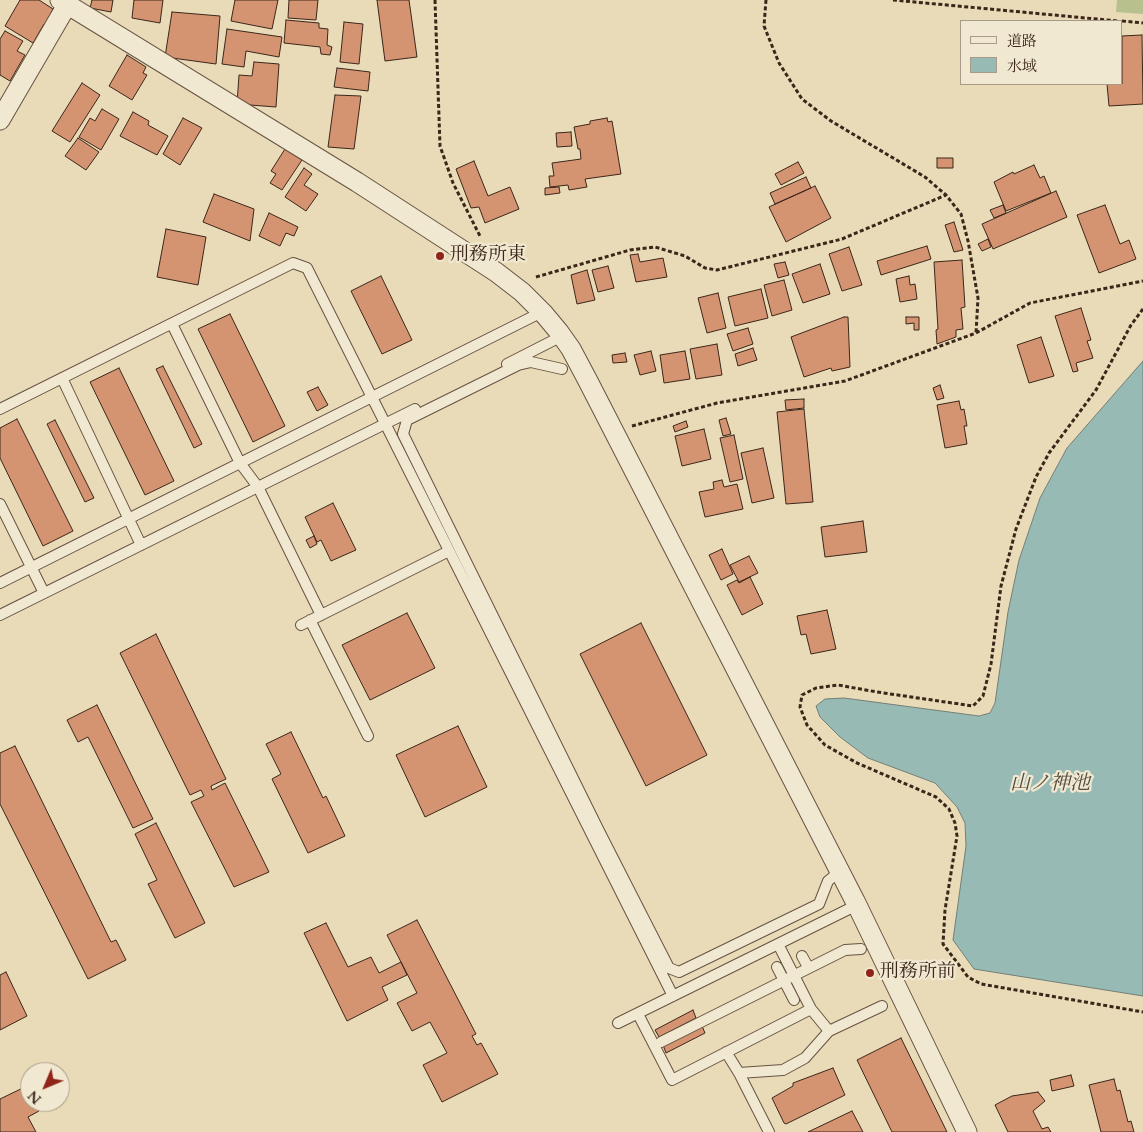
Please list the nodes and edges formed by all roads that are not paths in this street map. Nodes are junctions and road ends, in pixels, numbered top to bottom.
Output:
1 (70, 4) edge
2 (0, 120) edge
3 (542, 312) junction
4 (172, 324) junction
5 (562, 336) junction
6 (562, 369) dead end
7 (62, 378) junction
8 (372, 398) junction
9 (0, 409) edge
10 (385, 424) junction
11 (240, 463) junction
12 (258, 487) junction
13 (0, 504) edge
14 (129, 518) junction
15 (141, 545) junction
16 (449, 551) junction
17 (31, 567) junction
18 (0, 583) edge
19 (44, 593) junction
20 (321, 614) junction
21 (0, 615) edge
22 (310, 620) junction
23 (301, 625) dead end
24 (368, 736) dead end
25 (840, 871) junction
26 (857, 905) junction
27 (778, 944) junction
28 (861, 949) dead end
29 (802, 956) dead end
30 (777, 967) dead end
31 (808, 967) junction
32 (793, 974) junction
33 (783, 980) junction
34 (673, 996) junction
35 (794, 1000) dead end
36 (882, 1006) dead end
37 (811, 1009) junction
38 (638, 1014) junction
39 (618, 1023) dead end
40 (829, 1031) junction
41 (661, 1042) dead end
42 (726, 1052) junction
43 (739, 1073) junction
44 (769, 1132) edge
45 (967, 1132) edge

1 - 2 street
1 - 3 street
3 - 5 street
3 - 8 lane
4 - 7 lane
4 - 8 lane
4 - 11 lane
5 - 10 lane
5 - 25 street
6 - 25 lane
7 - 9 lane
7 - 14 lane
8 - 10 lane
8 - 11 lane
10 - 12 lane
10 - 16 lane
11 - 12 lane
11 - 14 lane
12 - 15 lane
12 - 20 lane
13 - 17 lane
14 - 15 lane
14 - 17 lane
15 - 19 lane
16 - 20 lane
16 - 34 lane
17 - 18 lane
17 - 19 lane
19 - 21 lane
20 - 22 lane
22 - 23 lane
22 - 24 lane
25 - 26 street
26 - 27 lane
26 - 45 street
27 - 32 lane
27 - 34 lane
28 - 31 lane
29 - 31 lane
30 - 33 lane
31 - 32 lane
32 - 33 lane
32 - 37 lane
33 - 35 lane
33 - 41 lane
34 - 38 lane
36 - 40 lane
37 - 40 lane
37 - 42 lane
38 - 39 lane
38 - 42 lane
40 - 43 lane
42 - 43 lane
43 - 44 lane

